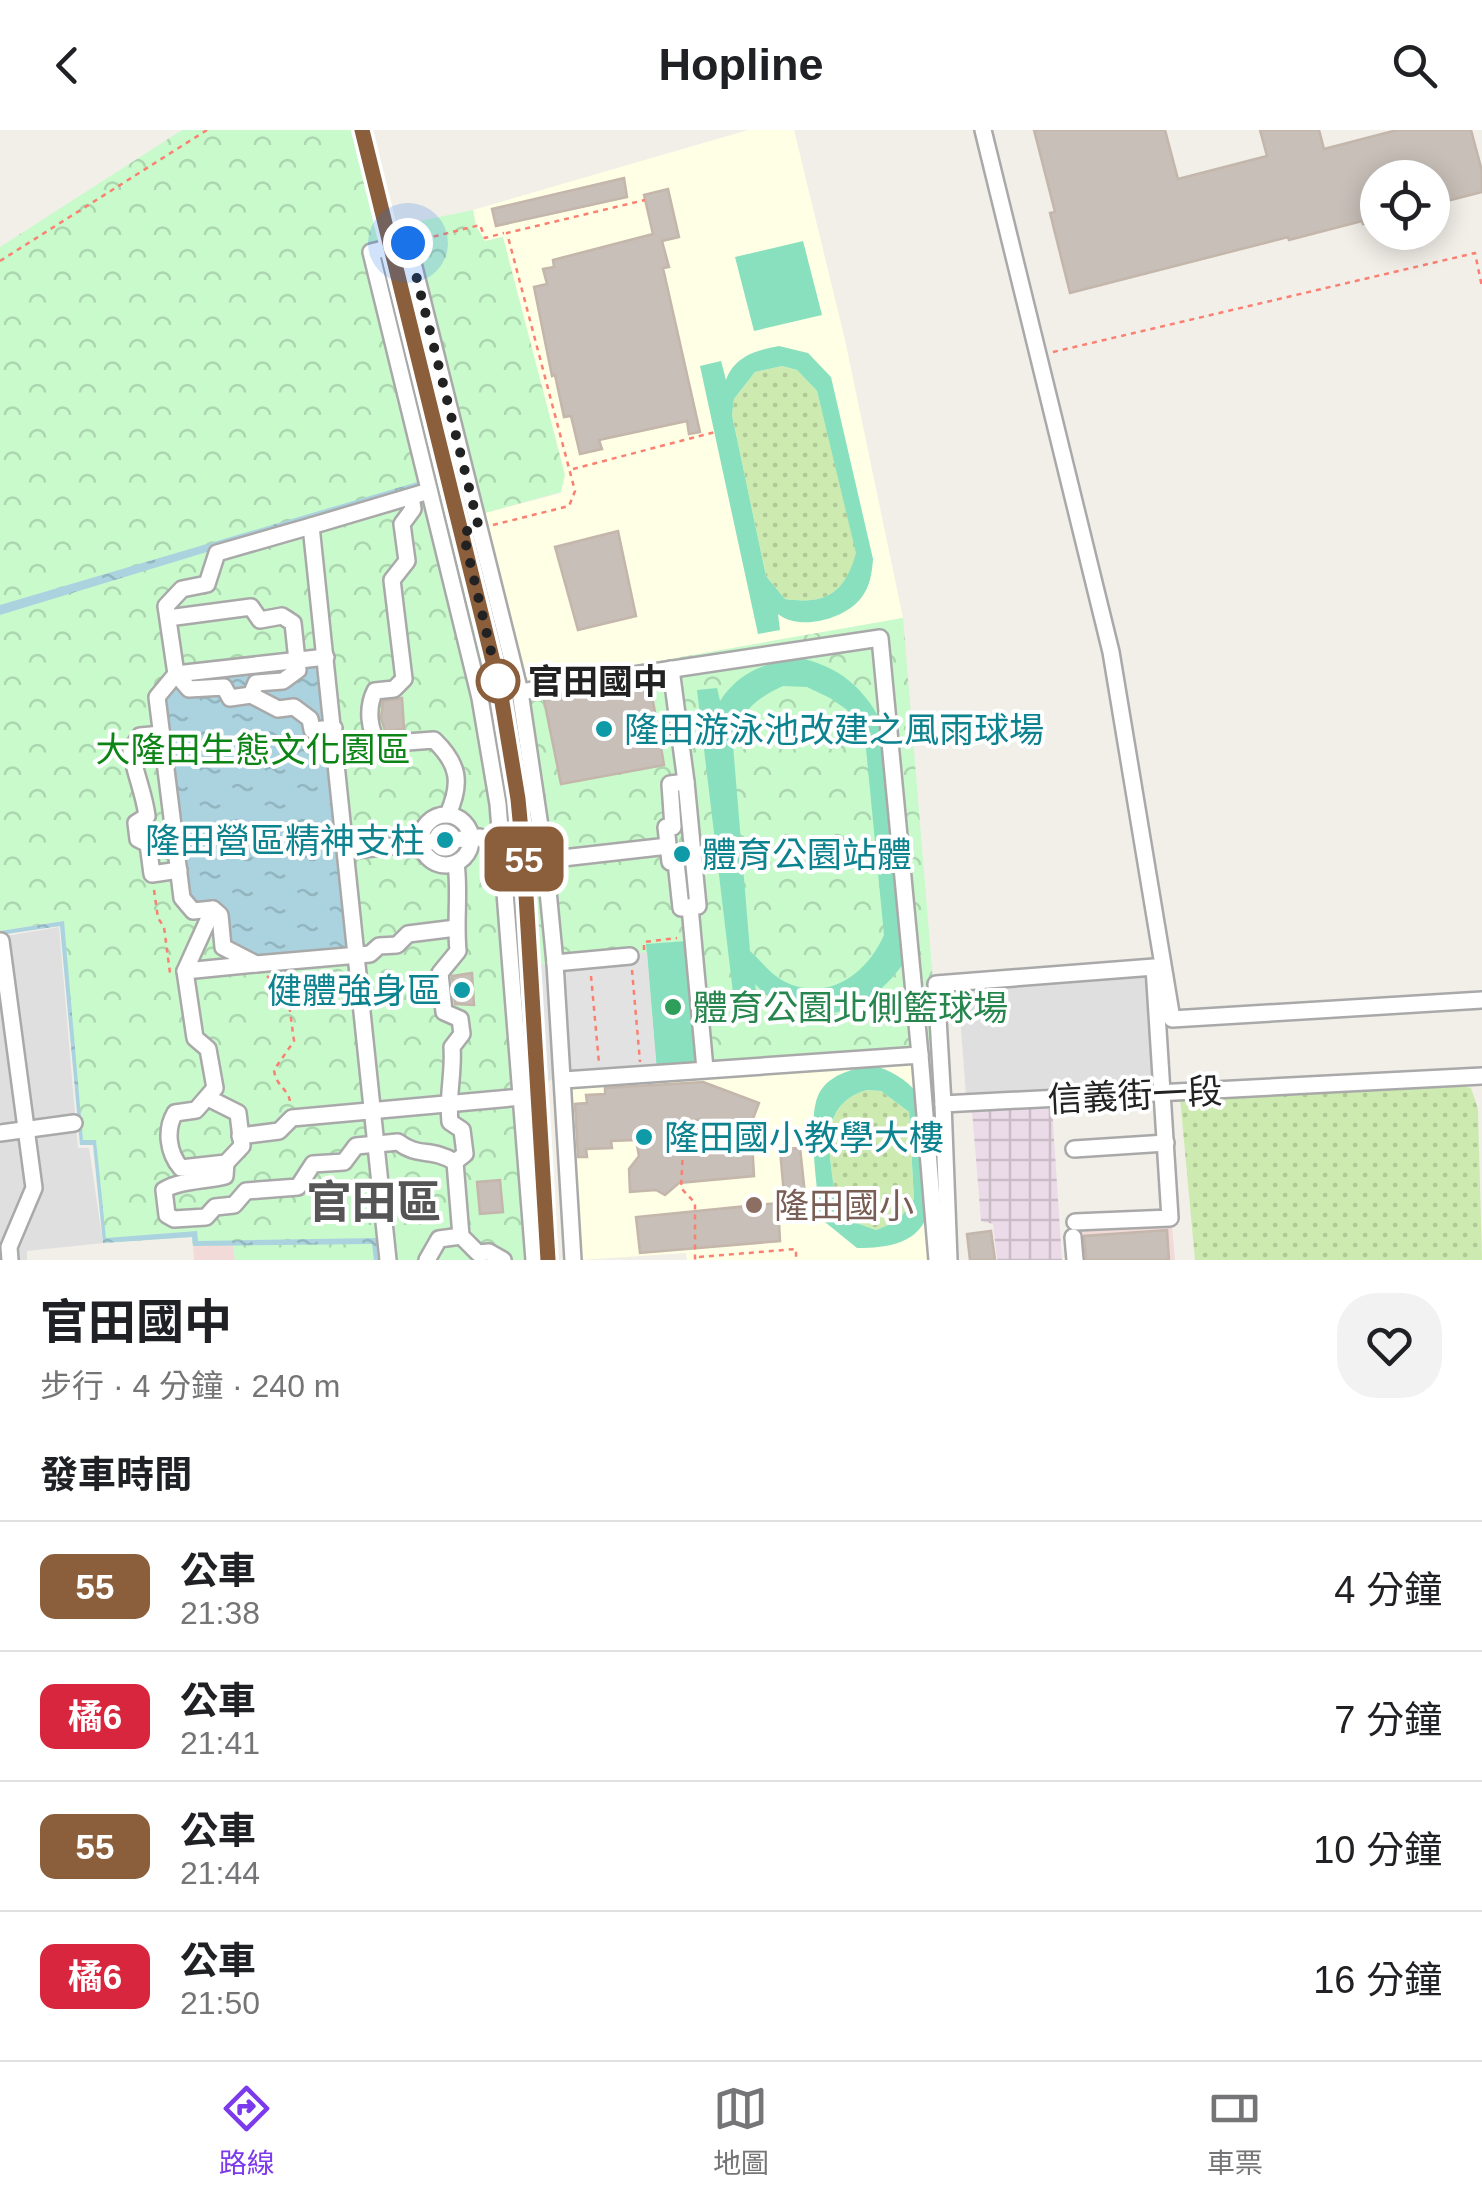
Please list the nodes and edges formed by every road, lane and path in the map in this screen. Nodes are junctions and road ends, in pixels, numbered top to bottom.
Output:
1 (207, 130) edge
2 (362, 130) edge
3 (983, 130) edge
4 (645, 200) dead end
5 (506, 233) junction
6 (400, 246) junction
7 (0, 260) edge
8 (1482, 287) edge
9 (1037, 356) junction
10 (714, 432) dead end
11 (572, 469) junction
12 (430, 491) junction
13 (411, 498) junction
14 (310, 526) junction
15 (479, 528) junction
16 (168, 618) junction
17 (326, 656) junction
18 (296, 660) junction
19 (670, 669) junction
20 (176, 674) junction
21 (520, 692) junction
22 (251, 695) junction
23 (334, 728) junction
24 (162, 734) junction
25 (686, 782) junction
26 (448, 814) junction
27 (471, 838) junction
28 (437, 841) junction
29 (668, 846) junction
30 (346, 850) junction
31 (545, 860) junction
32 (456, 863) junction
33 (504, 863) junction
34 (178, 870) junction
35 (152, 874) junction
36 (690, 907) junction
37 (212, 909) junction
38 (456, 928) junction
39 (692, 937) junction
40 (1, 941) edge
41 (356, 955) junction
42 (630, 956) junction
43 (589, 960) junction
44 (556, 963) junction
45 (256, 964) junction
46 (185, 971) junction
47 (168, 973) dead end
48 (1482, 1000) edge
49 (6, 1011) edge
50 (920, 1054) junction
51 (705, 1069) junction
52 (641, 1074) junction
53 (600, 1076) junction
54 (1482, 1076) edge
55 (564, 1080) junction
56 (1163, 1094) junction
57 (522, 1097) junction
58 (208, 1098) junction
59 (448, 1103) junction
60 (942, 1104) junction
61 (372, 1110) junction
62 (292, 1118) junction
63 (74, 1123) dead end
64 (26, 1130) junction
65 (684, 1130) dead end
66 (0, 1133) edge
67 (240, 1136) junction
68 (1166, 1143) junction
69 (376, 1144) junction
70 (1074, 1149) dead end
71 (455, 1162) junction
72 (225, 1170) junction
73 (246, 1192) junction
74 (461, 1236) junction
75 (6, 1252) edge
76 (696, 1259) edge
77 (388, 1260) edge
78 (427, 1260) edge
79 (503, 1260) edge
80 (534, 1260) edge
81 (548, 1260) edge
82 (573, 1260) edge
83 (796, 1260) edge
84 (937, 1260) edge
85 (949, 1260) edge
86 (1075, 1260) edge

1 - 7 path
2 - 6 street
3 - 9 street
4 - 5 path
5 - 6 path
5 - 11 path
6 - 12 street
6 - 15 street
6 - 81 street
8 - 9 path
9 - 48 street
10 - 11 path
11 - 15 path
12 - 13 street
12 - 33 street
13 - 14 street
13 - 26 street
14 - 16 street
14 - 17 street
15 - 21 street
16 - 18 street
16 - 20 street
17 - 18 street
17 - 23 street
18 - 20 street
18 - 22 street
19 - 21 street
19 - 25 street
19 - 50 street
20 - 22 street
20 - 24 street
21 - 31 street
22 - 23 street
23 - 30 street
24 - 34 street
24 - 35 street
25 - 29 street
25 - 36 street
26 - 27 street
26 - 28 street
27 - 28 street
27 - 32 street
27 - 33 street
28 - 30 street
28 - 32 street
29 - 31 street
29 - 36 street
30 - 41 street
31 - 44 street
32 - 38 street
33 - 57 street
34 - 35 street
34 - 37 street
35 - 47 path
36 - 39 street
37 - 45 street
37 - 46 street
38 - 41 street
38 - 59 street
39 - 42 path
39 - 51 street
40 - 49 street
41 - 45 street
41 - 61 street
42 - 43 street
42 - 52 path
43 - 44 street
43 - 53 path
44 - 55 street
45 - 46 street
45 - 62 path
46 - 58 street
49 - 64 street
50 - 51 street
50 - 84 street
51 - 52 street
52 - 53 street
53 - 55 street
54 - 56 street, 信義街一段
55 - 82 street
56 - 60 street, 信義街一段
56 - 60 street
56 - 68 street
57 - 59 street
57 - 80 street
58 - 67 street
58 - 72 street
59 - 61 street
59 - 71 street
60 - 85 street
61 - 62 street
61 - 69 street
62 - 67 street
63 - 64 street
64 - 66 street
64 - 75 street
65 - 76 path
67 - 72 street
68 - 70 street
68 - 86 street
69 - 71 street
69 - 73 street
69 - 77 street
71 - 74 street
72 - 73 street
72 - 73 street
74 - 78 street
74 - 79 street
76 - 83 path

